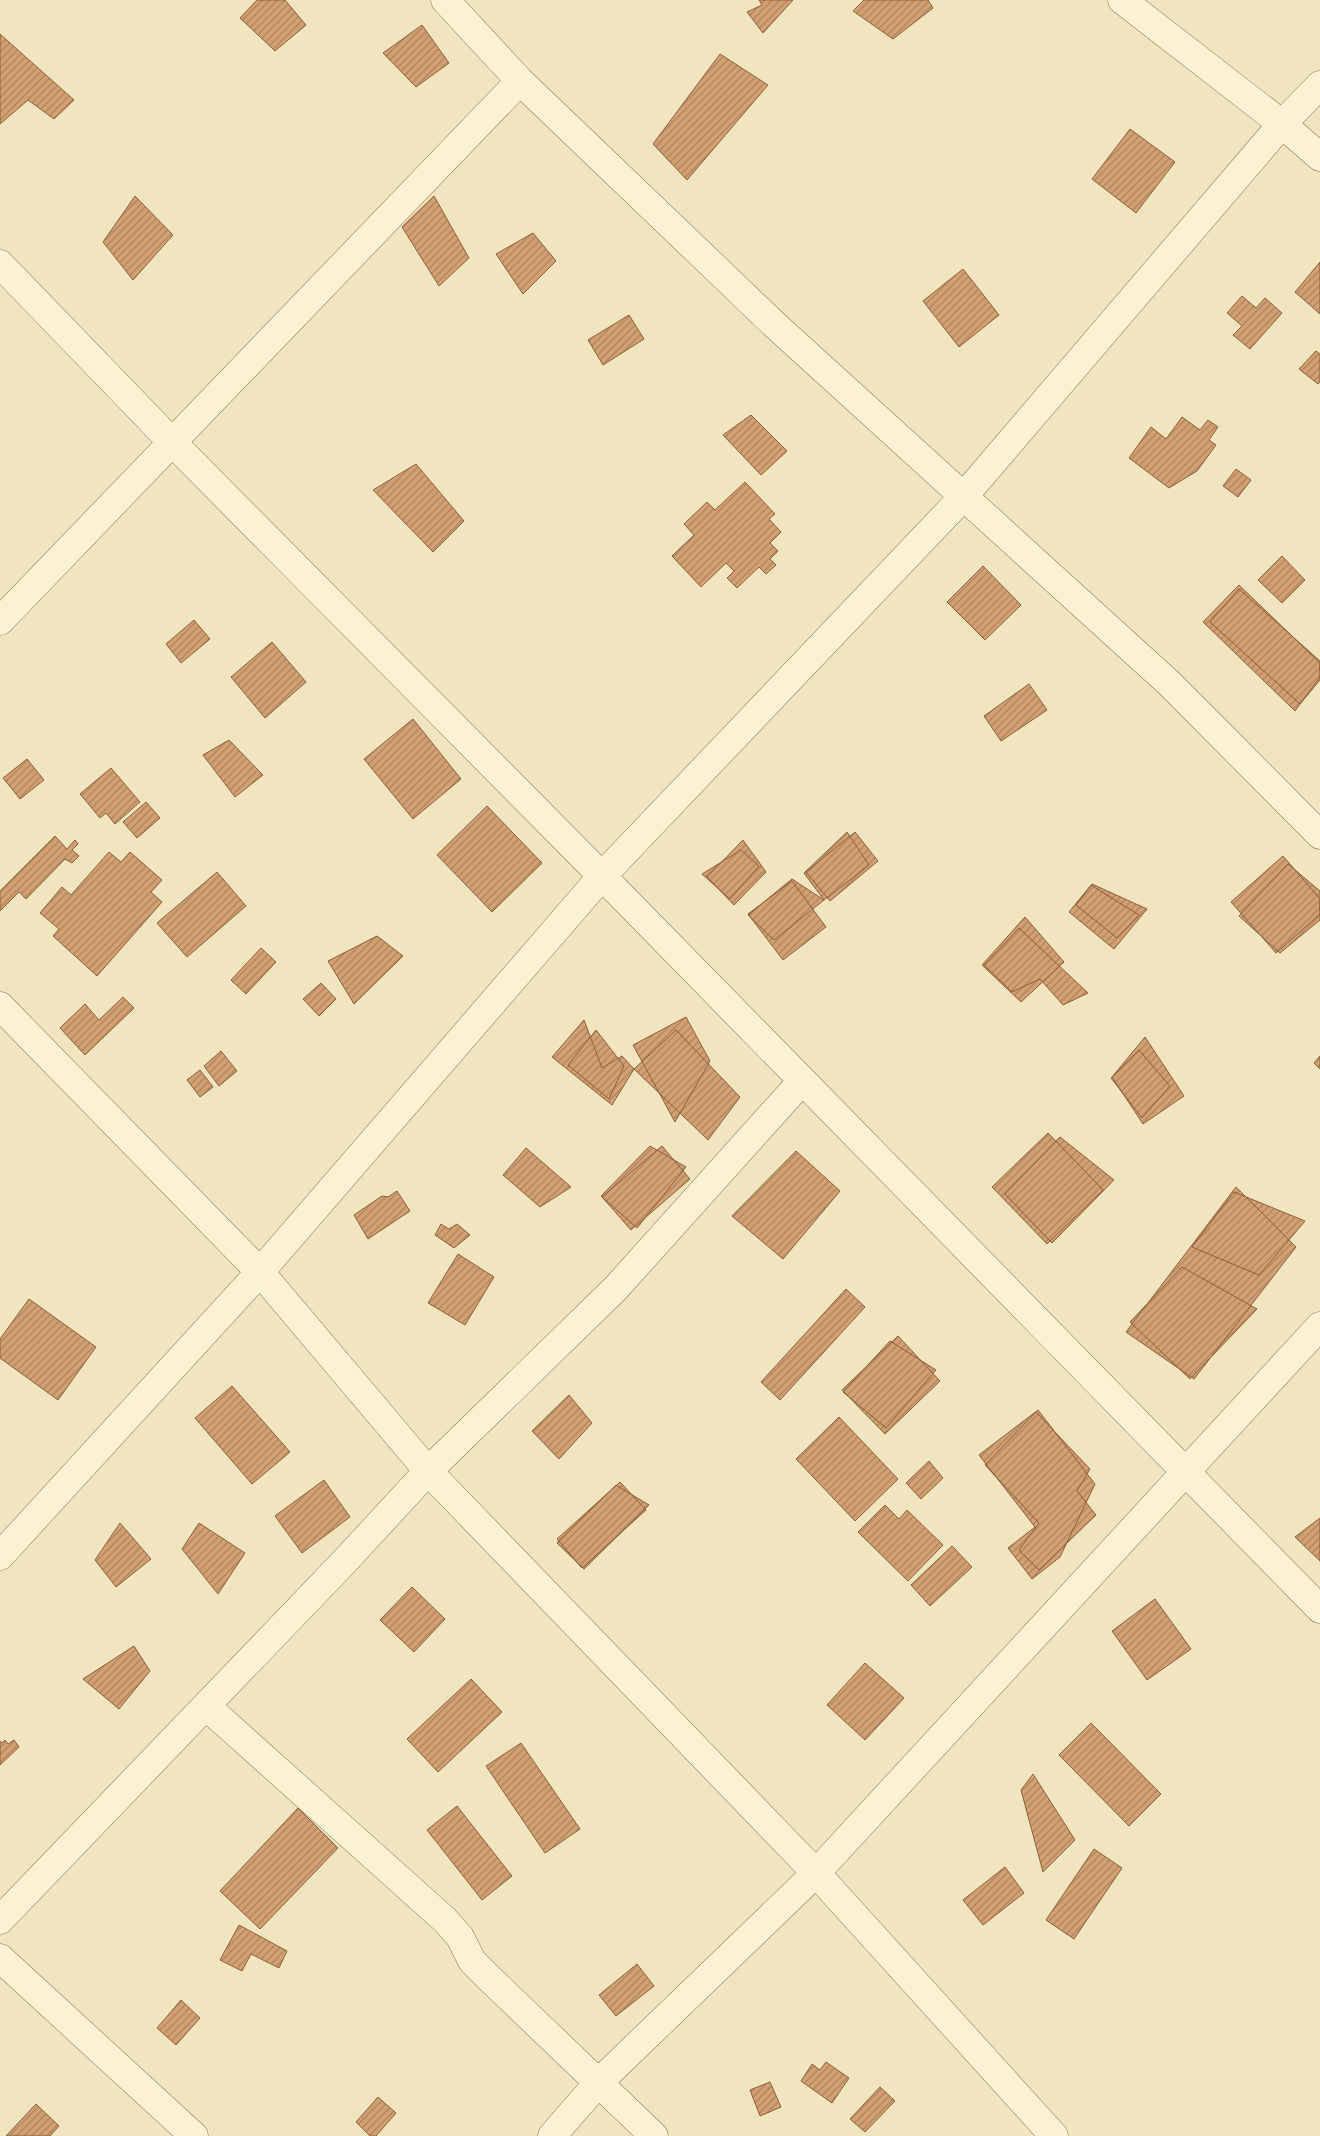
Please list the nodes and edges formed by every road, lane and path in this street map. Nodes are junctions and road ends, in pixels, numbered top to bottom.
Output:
1 (445, 0) edge
2 (1122, 0) edge
3 (520, 81) junction
4 (1320, 85) edge
5 (1282, 124) junction
6 (1320, 157) edge
7 (0, 264) edge
8 (171, 441) junction
9 (964, 496) junction
10 (0, 621) edge
11 (1320, 835) edge
12 (602, 876) junction
13 (0, 1006) edge
14 (802, 1081) junction
15 (260, 1272) junction
16 (1320, 1326) edge
17 (428, 1471) junction
18 (1186, 1472) junction
19 (0, 1556) edge
20 (1320, 1609) edge
21 (206, 1706) junction
22 (816, 1873) junction
23 (0, 1920) edge
24 (0, 1958) edge
25 (598, 2083) junction
26 (194, 2136) edge
27 (552, 2136) edge
28 (654, 2136) edge
29 (1054, 2136) edge

1 - 3 street
2 - 5 street
3 - 8 street
3 - 9 street
4 - 5 street
5 - 6 street
5 - 9 street
7 - 8 street
8 - 10 street
8 - 12 street
9 - 11 street
9 - 12 street
12 - 14 street
12 - 15 street
13 - 15 street
14 - 17 street
14 - 18 street
15 - 17 street
15 - 19 street
16 - 18 street
17 - 21 street
17 - 22 street
18 - 20 street
18 - 22 street
21 - 23 street
21 - 25 street
22 - 25 street
22 - 29 street
24 - 26 street
25 - 27 street
25 - 28 street

